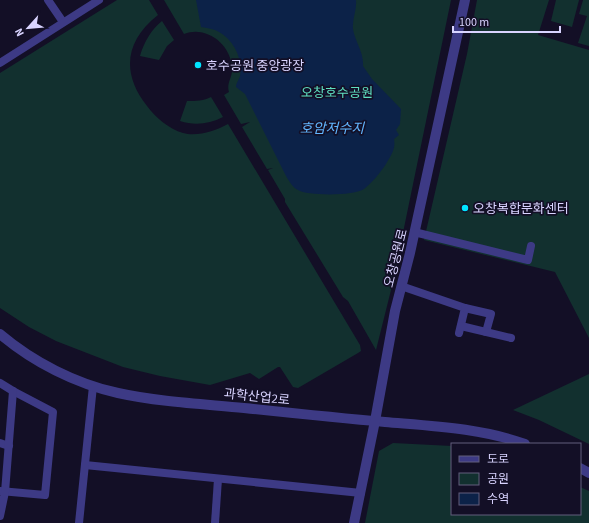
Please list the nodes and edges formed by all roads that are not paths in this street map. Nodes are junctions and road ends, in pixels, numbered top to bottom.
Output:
1 (48, 0) edge
2 (98, 0) edge
3 (465, 0) edge
4 (63, 22) junction
5 (0, 63) edge
6 (414, 232) junction
7 (531, 246) dead end
8 (402, 286) junction
9 (465, 308) junction
10 (486, 332) junction
11 (0, 334) edge
12 (511, 338) dead end
13 (0, 383) edge
14 (93, 386) junction
15 (13, 391) junction
16 (375, 421) junction
17 (0, 443) edge
18 (522, 443) edge
19 (9, 446) junction
20 (85, 465) junction
21 (218, 479) junction
22 (3, 491) edge
23 (361, 492) junction
24 (0, 516) edge
25 (79, 523) edge
26 (214, 523) edge
27 (354, 523) edge

1 - 4 street
2 - 4 street
3 - 6 street, 오창공원로
4 - 5 street
6 - 7 street
6 - 8 street, 오창공원로
8 - 9 street
8 - 16 street, 오창공원로
9 - 10 street
9 - 10 street
10 - 12 street
11 - 14 street, 과학산업2로
13 - 15 street
14 - 16 street, 과학산업2로
14 - 20 street
15 - 19 street
15 - 22 street
16 - 18 street, 과학산업2로
16 - 23 street, 오창공원로
17 - 19 street
19 - 22 street
20 - 21 street
20 - 25 street
21 - 23 street
21 - 26 street
22 - 24 street
23 - 27 street, 오창공원로

